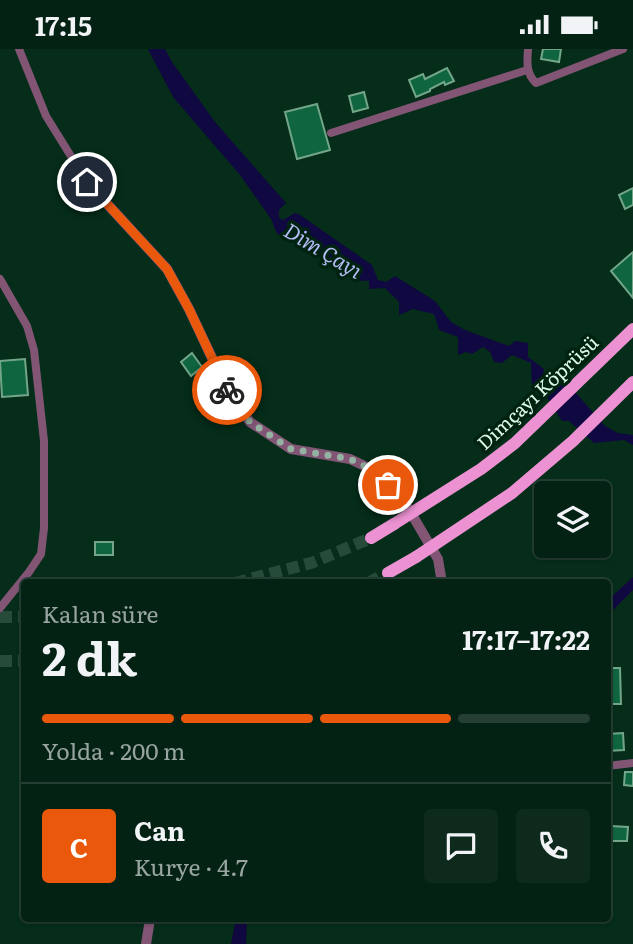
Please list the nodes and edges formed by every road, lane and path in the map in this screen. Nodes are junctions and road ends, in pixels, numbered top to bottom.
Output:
1 (19, 49) edge
2 (528, 49) edge
3 (623, 49) edge
4 (527, 70) junction
5 (331, 133) dead end
6 (87, 182) joint
7 (0, 279) edge
8 (633, 329) edge
9 (633, 382) edge
10 (370, 538) tunnel mouth
11 (388, 573) tunnel mouth
12 (23, 579) edge
13 (441, 579) edge
14 (21, 582) edge
15 (0, 608) edge
16 (633, 763) edge
17 (611, 766) edge
18 (150, 922) edge
19 (146, 944) edge

1 - 6 street
2 - 4 street
3 - 4 street
4 - 5 street
6 - 13 street
7 - 12 street
8 - 10 highway, Dimçayı Köprüsü, bridge
9 - 11 highway, bridge
14 - 15 street
16 - 17 street
18 - 19 street

